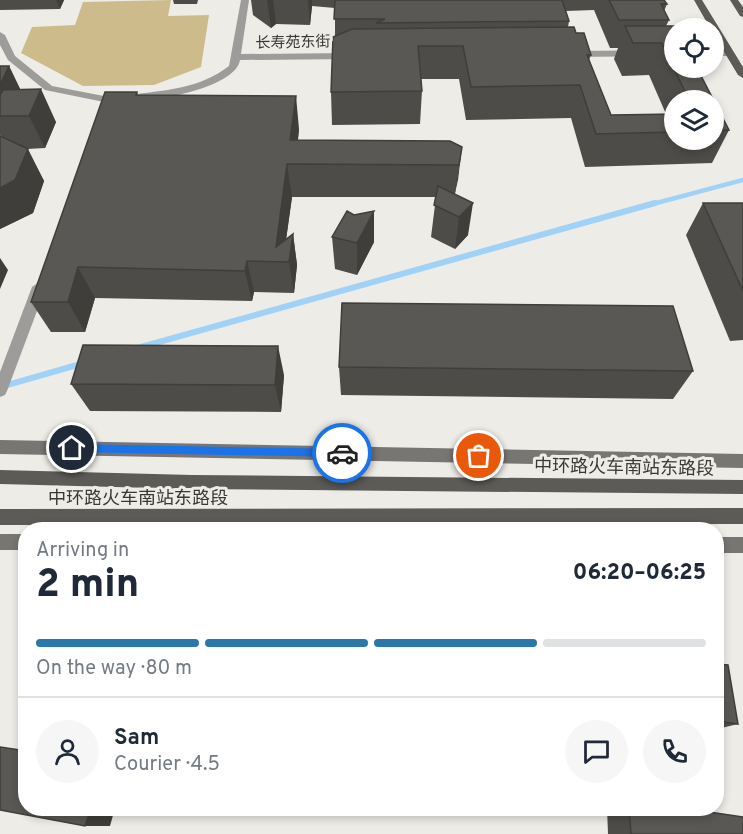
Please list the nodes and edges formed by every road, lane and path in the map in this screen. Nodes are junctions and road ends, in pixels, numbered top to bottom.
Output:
1 (245, 0) edge
2 (698, 0) edge
3 (734, 0) edge
4 (743, 14) edge
5 (0, 34) edge
6 (664, 53) edge
7 (724, 53) edge
8 (729, 53) junction
9 (556, 54) edge
10 (366, 56) edge
11 (235, 62) junction
12 (743, 75) edge
13 (43, 276) edge
14 (0, 391) edge
15 (0, 447) edge
16 (743, 460) edge
17 (0, 477) edge
18 (743, 488) edge
19 (743, 516) edge
20 (0, 517) edge
21 (0, 542) edge
22 (18, 542) edge
23 (724, 545) edge
24 (743, 545) edge

1 - 11 street
2 - 8 main road
3 - 4 main road
5 - 11 street
6 - 9 street
7 - 8 street
8 - 12 main road
10 - 11 street, 长寿苑东街
13 - 14 street
15 - 16 main road
17 - 18 main road, 中环路火车南站东路段
19 - 20 main road, 中环路火车南站东路段
21 - 22 main road
23 - 24 main road

